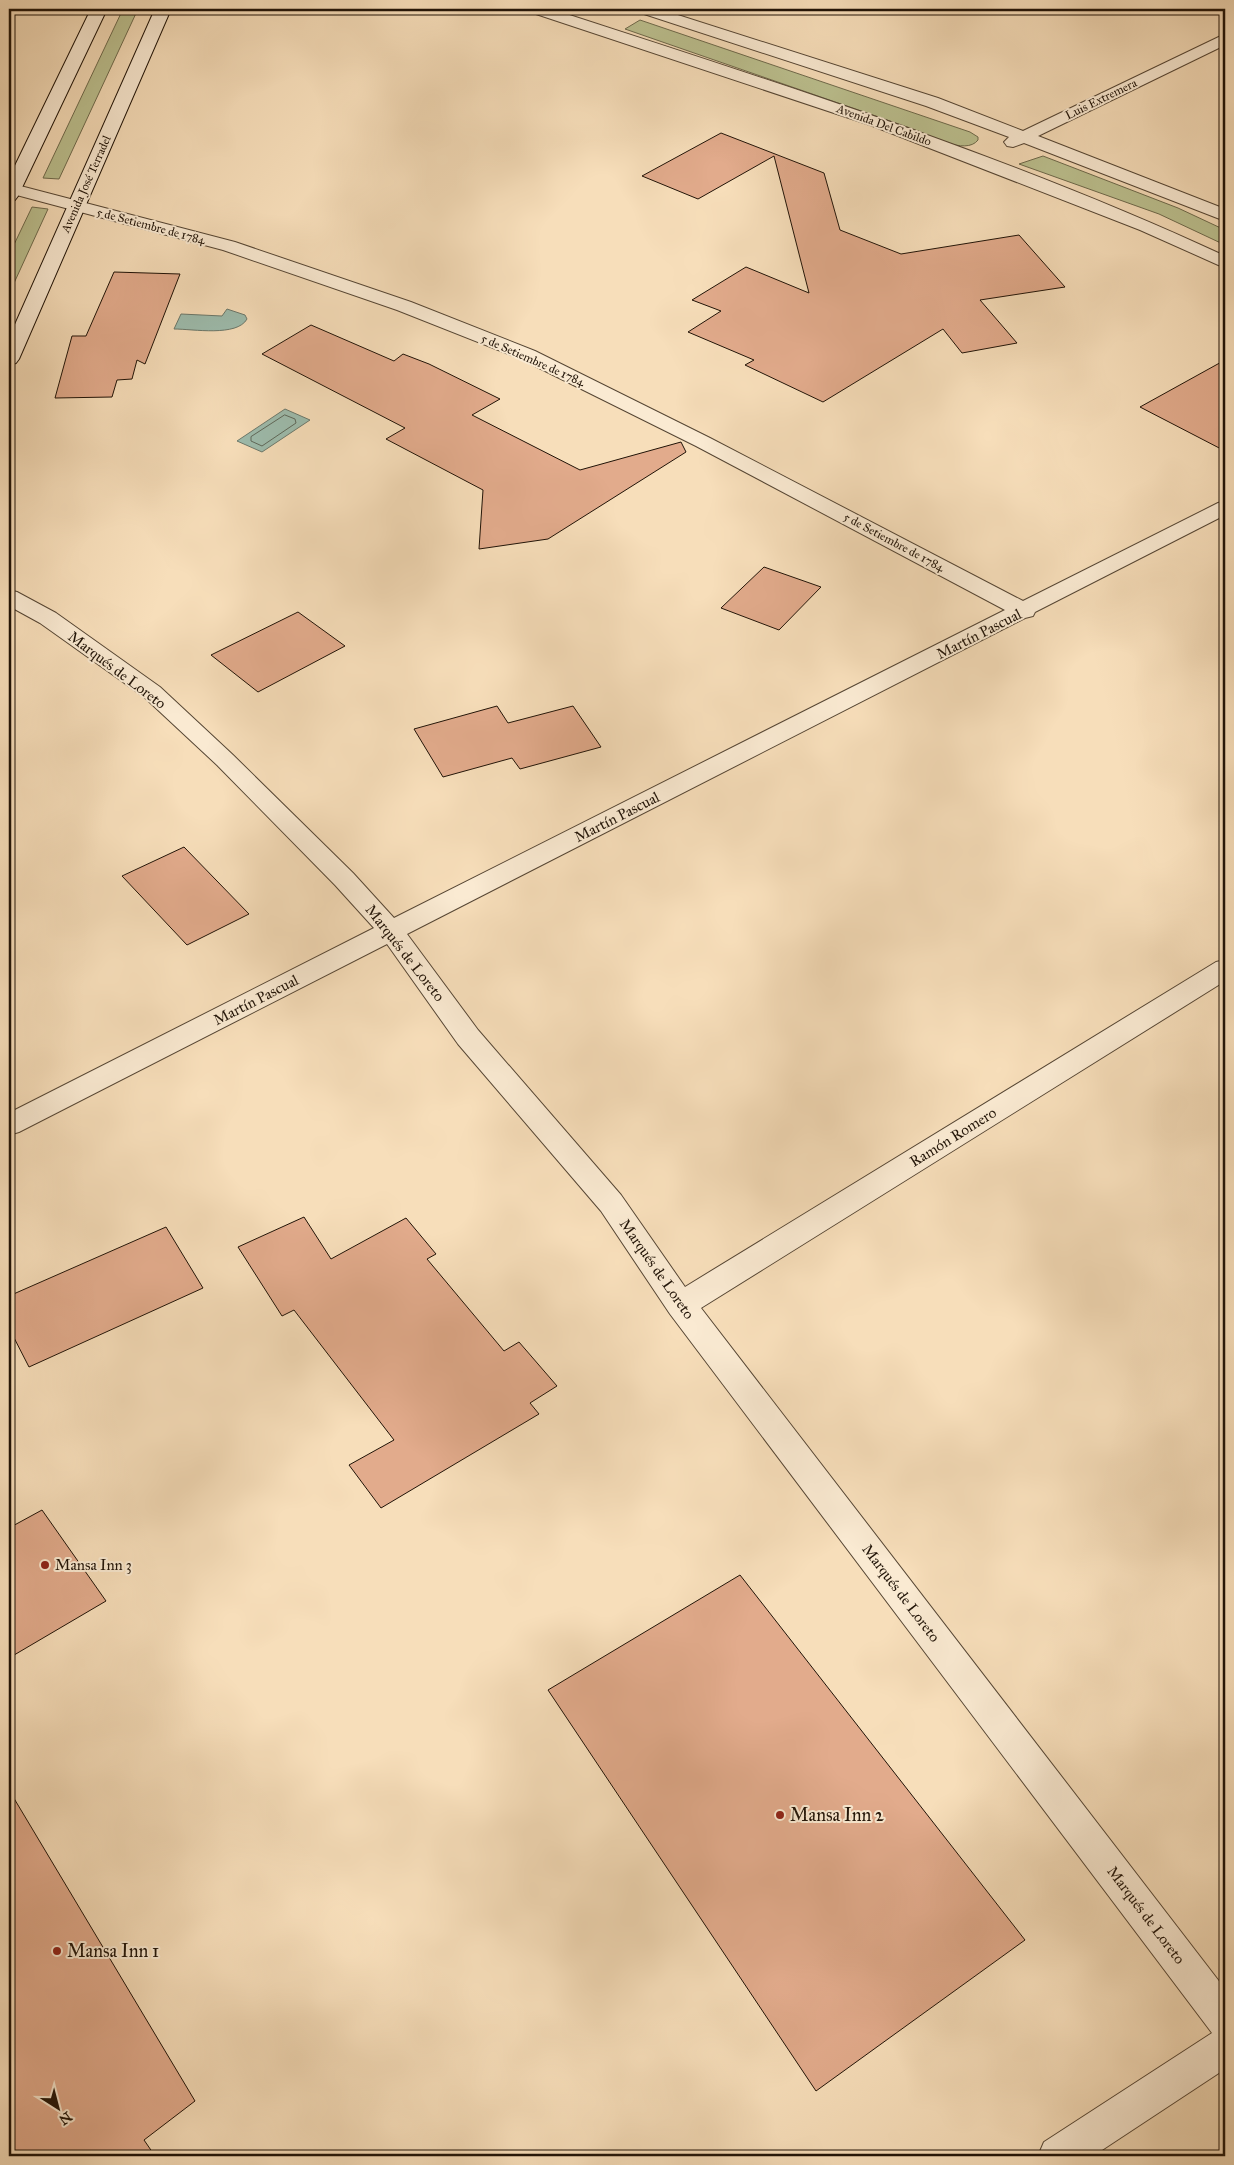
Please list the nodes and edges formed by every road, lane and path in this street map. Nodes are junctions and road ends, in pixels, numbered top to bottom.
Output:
1 (99, 9) edge
2 (163, 9) edge
3 (536, 9) edge
4 (644, 9) edge
5 (1225, 39) edge
6 (1022, 136) junction
7 (977, 160) junction
8 (10, 191) edge
9 (76, 206) junction
10 (1225, 216) edge
11 (1225, 262) edge
12 (9, 359) edge
13 (1225, 507) edge
14 (9, 597) edge
15 (1025, 611) junction
16 (391, 932) junction
17 (1225, 969) edge
18 (9, 1125) edge
19 (681, 1305) junction
20 (1225, 2020) edge
21 (1225, 2047) edge
22 (1058, 2156) edge

1 - 8 street
2 - 9 street, Avenida José Terradel
3 - 7 street, Avenida Del Cabildo
4 - 6 street
5 - 6 street, Luis Extremera
6 - 7 street, Luis Extremera
6 - 10 street
7 - 11 street, Avenida Del Cabildo
8 - 9 street, 5 de Setiembre de 1784
9 - 12 street, Avenida José Terradel
9 - 15 street, 5 de Setiembre de 1784
13 - 15 street, Martín Pascual
14 - 16 street, Marqués de Loreto
15 - 16 street, Martín Pascual
16 - 18 street, Martín Pascual
16 - 19 street, Marqués de Loreto
17 - 19 street, Ramón Romero
19 - 20 street, Marqués de Loreto
21 - 22 street

